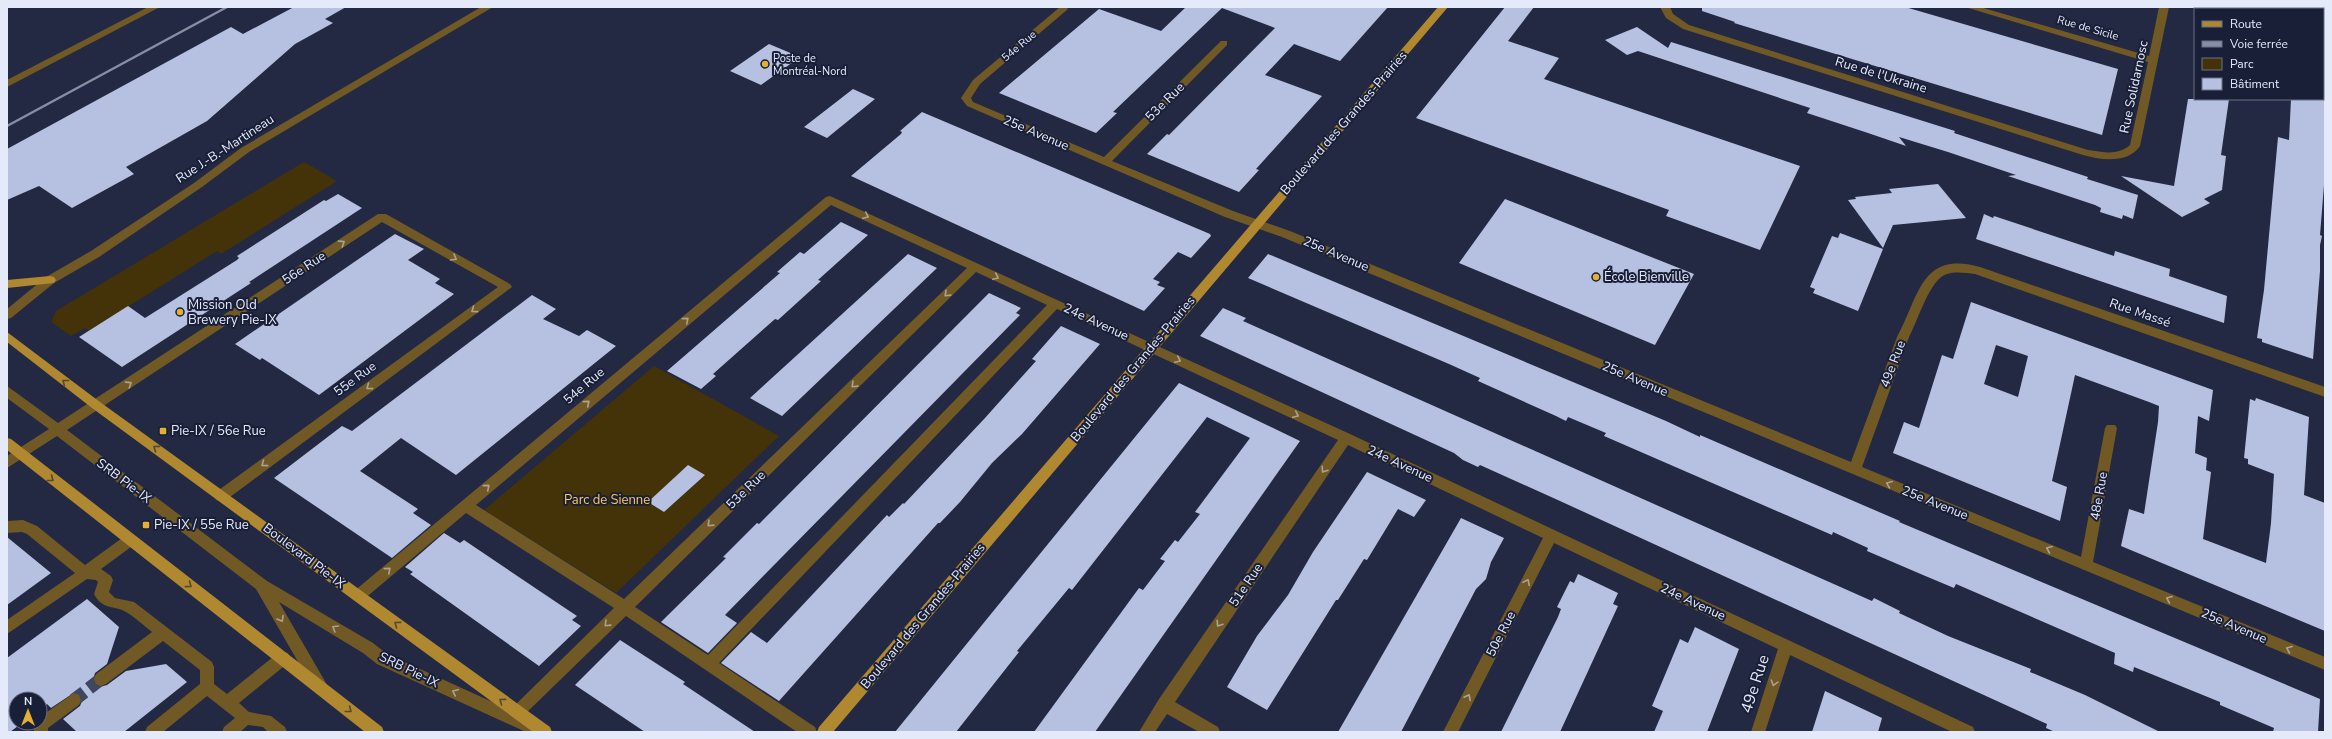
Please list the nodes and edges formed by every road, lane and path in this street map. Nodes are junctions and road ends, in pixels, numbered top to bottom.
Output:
1 (155, 7) edge
2 (488, 7) edge
3 (1443, 7) edge
4 (1970, 7) edge
5 (2164, 7) edge
6 (1063, 9) dead end
7 (1667, 11) edge
8 (1224, 42) dead end
9 (2153, 60) junction
10 (976, 82) joint
11 (7, 84) edge
12 (2087, 153) joint
13 (1105, 162) junction
14 (830, 200) joint
15 (1258, 224) junction
16 (975, 267) junction
17 (1945, 268) joint
18 (50, 280) junction
19 (7, 284) edge
20 (506, 287) joint
21 (1055, 304) junction
22 (7, 315) edge
23 (7, 336) edge
24 (1152, 348) junction
25 (7, 391) edge
26 (2325, 392) edge
27 (96, 405) junction
28 (2111, 428) dead end
29 (57, 430) junction
30 (1346, 438) junction
31 (7, 443) edge
32 (21, 454) junction
33 (7, 463) edge
34 (1855, 470) junction
35 (221, 496) junction
36 (465, 505) junction
37 (7, 527) edge
38 (1551, 536) junction
39 (130, 540) junction
40 (2086, 564) junction
41 (85, 573) junction
42 (262, 585) junction
43 (358, 596) junction
44 (624, 607) junction
45 (7, 628) edge
46 (163, 632) junction
47 (1786, 646) junction
48 (283, 658) junction
49 (709, 664) junction
50 (2325, 664) edge
51 (101, 678) tunnel mouth
52 (207, 687) junction
53 (322, 688) junction
54 (74, 700) tunnel mouth
55 (228, 703) junction
56 (1164, 704) junction
57 (517, 712) junction
58 (246, 718) junction
59 (41, 732) edge
60 (152, 732) edge
61 (229, 732) edge
62 (280, 732) edge
63 (376, 732) edge
64 (543, 732) edge
65 (810, 732) edge
66 (824, 732) edge
67 (1146, 732) edge
68 (1214, 732) edge
69 (1450, 732) edge
70 (1758, 732) edge
71 (1968, 732) edge

1 - 11 street
2 - 18 street, Rue J.-B.-Martineau
3 - 15 main road, Boulevard des Grandes-Prairies
4 - 9 street, Rue de Sicile
5 - 9 street, Rue Solidarnosc
6 - 10 street, 54e Rue
7 - 12 street, Rue de l'Ukraine
8 - 13 street, 53e Rue
9 - 12 street, Rue Solidarnosc
10 - 13 street, 25e Avenue
13 - 15 street, 25e Avenue
14 -> 16 street, 24e Avenue
36 -> 14 street, 54e Rue
15 - 24 main road, Boulevard des Grandes-Prairies
15 - 34 street, 25e Avenue
16 -> 21 street, 24e Avenue
16 -> 44 street, 53e Rue
17 - 26 street, Rue Massé
17 - 34 street, 49e Rue
18 - 19 main road
18 - 22 street, Rue J.-B.-Martineau
27 -> 20 street, 56e Rue
20 -> 35 street, 55e Rue
21 - 24 street, 24e Avenue
21 - 49 street
27 -> 23 main road, Boulevard Pie-IX
24 -> 30 street, 24e Avenue
24 - 66 main road, Boulevard des Grandes-Prairies
25 - 29 street, SRB Pie-IX
27 - 29 street, 56e Rue
35 -> 27 main road, Boulevard Pie-IX
28 - 40 street, 48e Rue
29 - 32 street, 56e Rue
29 - 42 street, SRB Pie-IX
30 - 38 street, 24e Avenue
30 -> 56 street, 51e Rue
31 - 32 main road
32 - 33 street, 56e Rue
32 -> 39 main road
40 -> 34 street, 25e Avenue
35 - 43 main road, Boulevard Pie-IX
43 -> 36 street, 54e Rue
36 - 44 street
37 - 41 street
38 - 47 street, 24e Avenue
69 -> 38 street, 50e Rue
39 - 41 street
39 -> 48 main road
50 -> 40 street, 25e Avenue
41 - 45 street
41 - 46 street
42 -> 53 street, SRB Pie-IX
64 -> 42 street, SRB Pie-IX
57 -> 43 main road, Boulevard Pie-IX
44 - 49 street
44 -> 57 street, 53e Rue
46 - 51 street
46 - 52 street
47 -> 70 street, 49e Rue
47 - 71 street, 24e Avenue
48 - 53 main road
48 - 55 street
49 - 65 street
52 - 55 street
52 - 60 street
53 -> 63 main road
54 - 59 street
55 - 58 street
56 - 67 street, 51e Rue
56 - 68 street
57 - 64 main road, Boulevard Pie-IX
58 - 61 street
58 - 62 street

